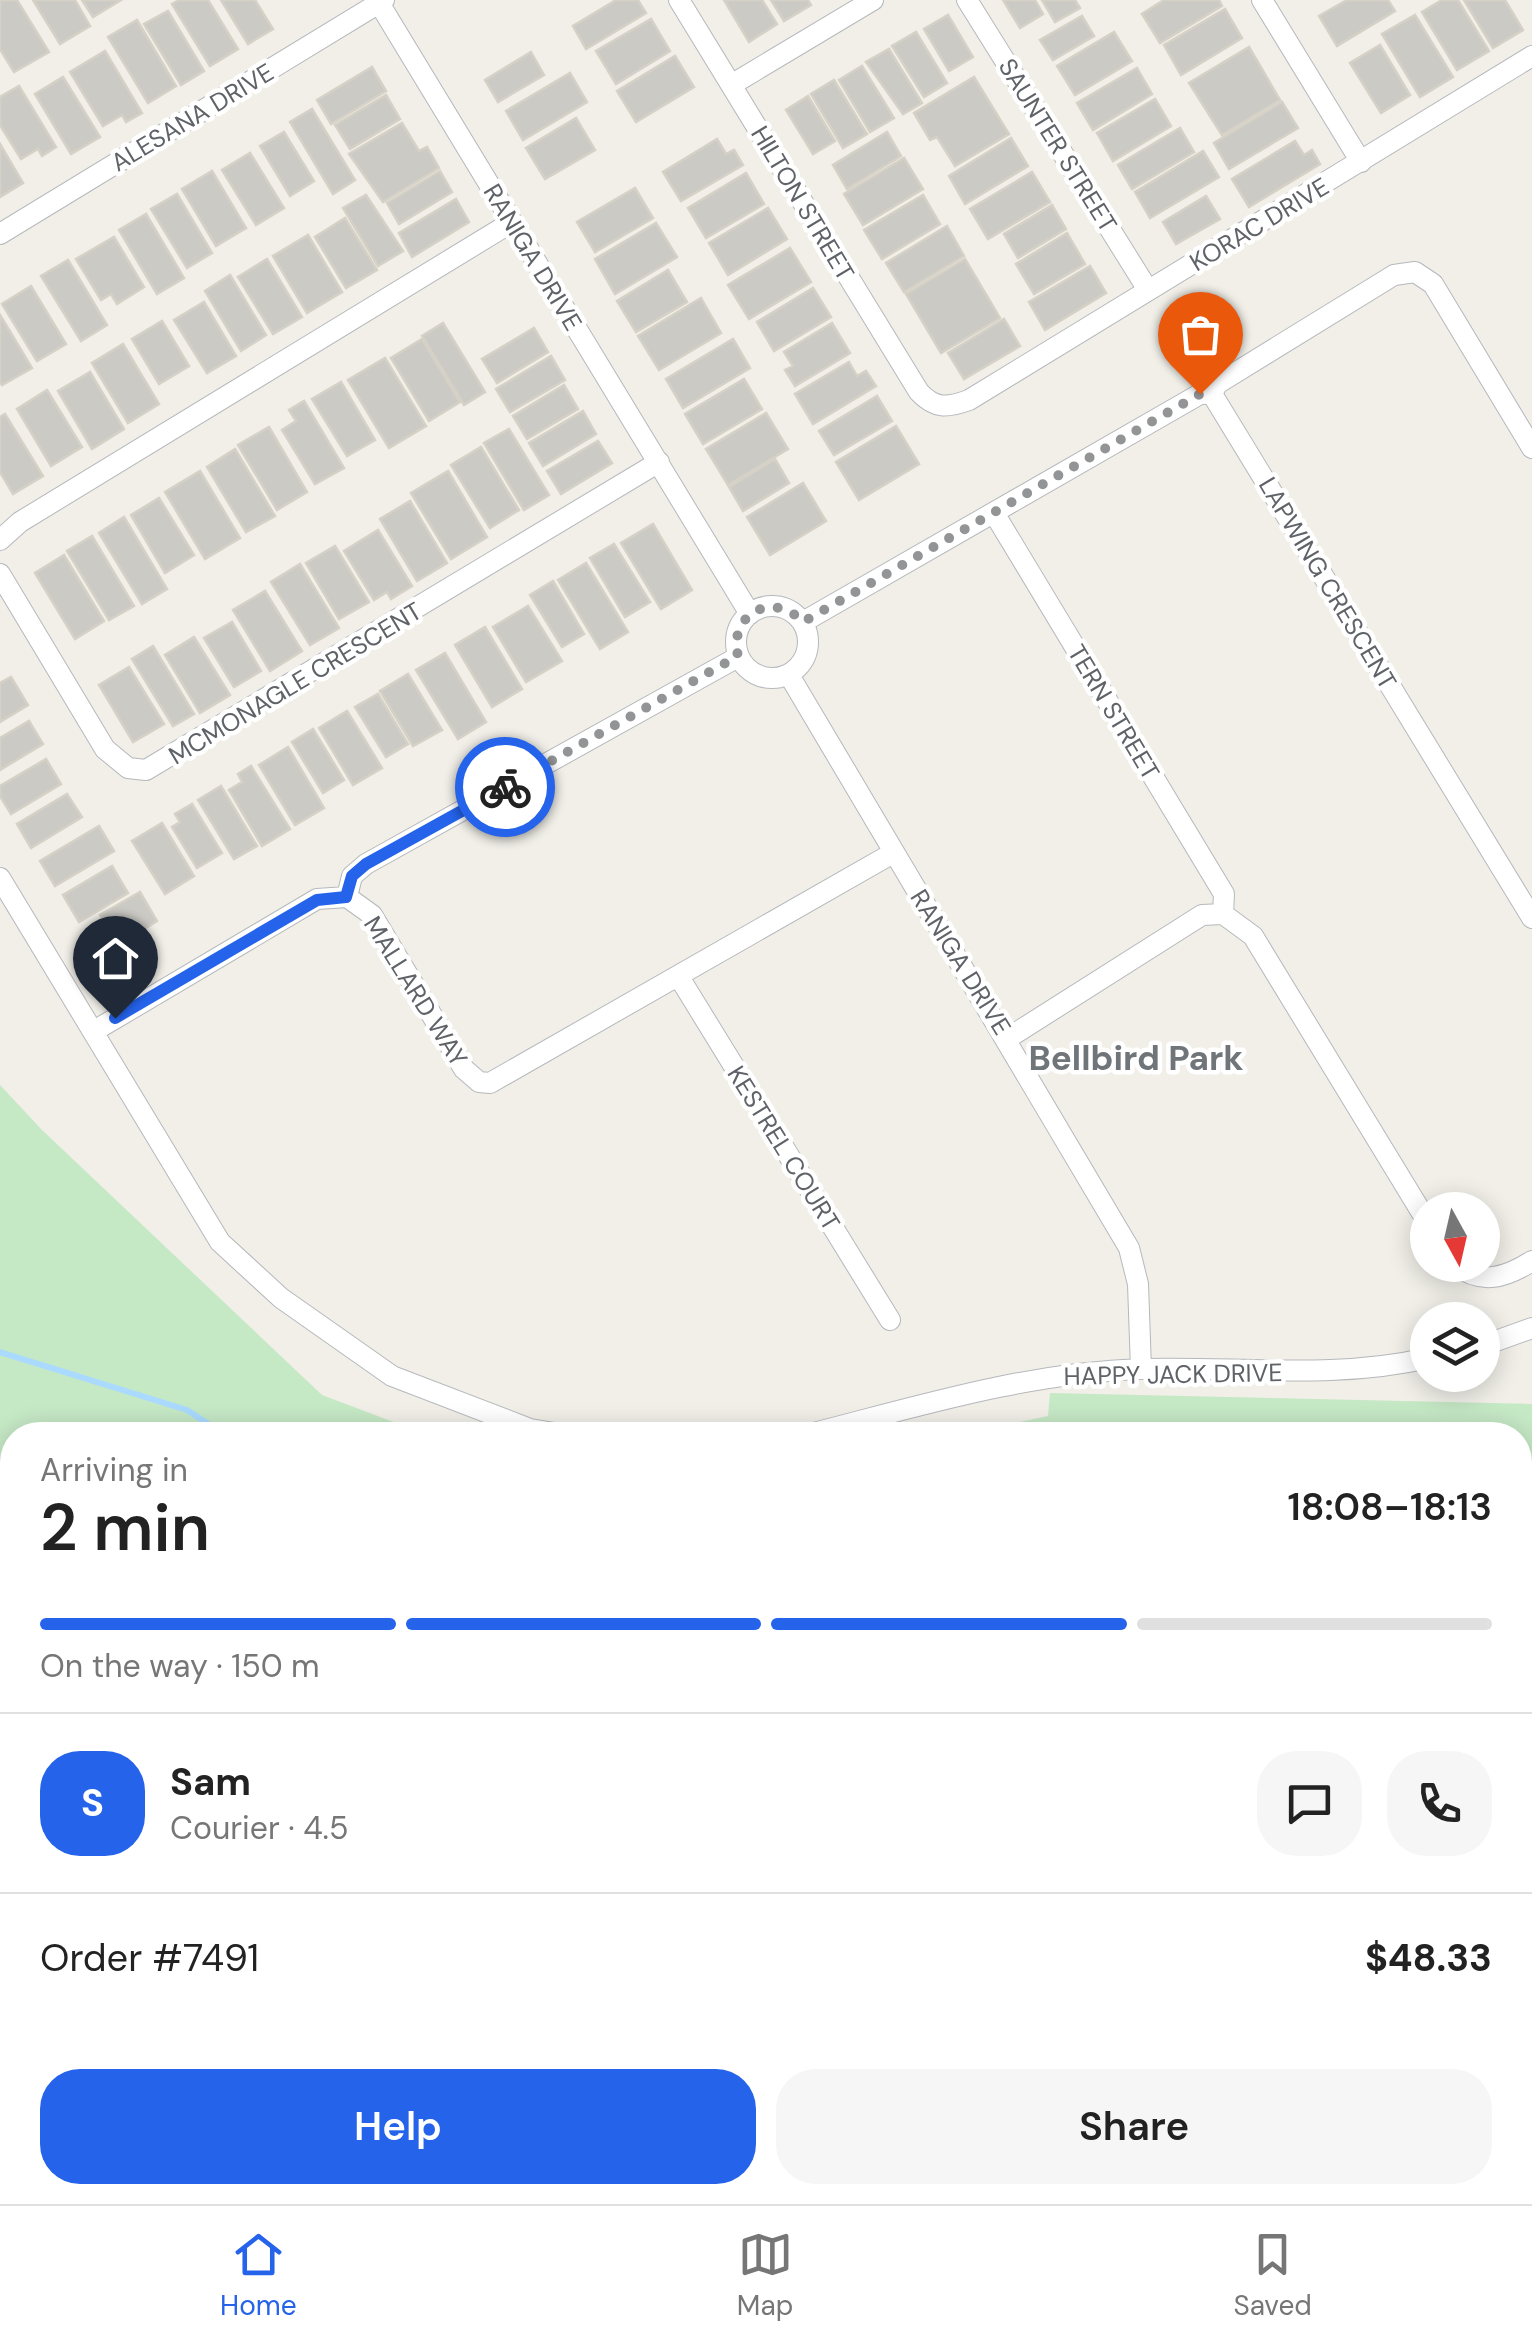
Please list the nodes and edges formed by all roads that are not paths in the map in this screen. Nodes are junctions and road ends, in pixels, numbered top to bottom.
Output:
1 (679, 0) edge
2 (874, 0) edge
3 (967, 0) edge
4 (1262, 0) edge
5 (381, 2) edge
6 (1532, 56) edge
7 (732, 85) junction
8 (1362, 162) junction
9 (512, 222) junction
10 (0, 234) edge
11 (1148, 290) junction
12 (1212, 394) junction
13 (930, 404) joint
14 (1532, 448) edge
15 (659, 462) junction
16 (994, 513) junction
17 (0, 540) edge
18 (0, 574) edge
19 (750, 614) junction
20 (803, 622) junction
21 (738, 656) junction
22 (790, 675) junction
23 (893, 853) junction
24 (0, 878) edge
25 (346, 897) junction
26 (1222, 914) junction
27 (1532, 918) edge
28 (679, 976) junction
29 (94, 1031) junction
30 (1008, 1038) junction
31 (1410, 1193) edge
32 (1532, 1261) edge
33 (1500, 1277) edge
34 (890, 1320) dead end
35 (1532, 1328) edge
36 (1500, 1340) edge
37 (1410, 1360) edge
38 (1141, 1369) junction
39 (514, 1422) edge
40 (857, 1422) edge

1 - 7 street, HILTON STREET
2 - 7 street
3 - 11 street, SAUNTER STREET
4 - 8 street
5 - 9 street, RANIGA DRIVE
5 - 10 street, ALESANA DRIVE
6 - 8 street, KORAC DRIVE
7 - 13 street, HILTON STREET
8 - 11 street, KORAC DRIVE
9 - 15 street, RANIGA DRIVE
9 - 17 street
11 - 13 street, KORAC DRIVE
12 - 14 street
12 - 16 street
12 - 27 street, LAPWING CRESCENT
15 - 18 street, MCMONAGLE CRESCENT
15 - 19 street, RANIGA DRIVE
16 - 20 street
16 - 26 street, TERN STREET
19 - 20 street
19 - 21 street
20 - 22 street
21 - 22 street
21 - 25 street
22 - 23 street, RANIGA DRIVE
23 - 28 street, MALLARD WAY
23 - 30 street, RANIGA DRIVE
24 - 29 street
25 - 28 street, MALLARD WAY
25 - 29 street, MALLARD WAY
26 - 30 street
26 - 31 street
28 - 34 street, KESTREL COURT
29 - 39 street
30 - 38 street, RANIGA DRIVE
32 - 33 street
35 - 36 street
37 - 38 street, HAPPY JACK DRIVE
38 - 40 street, HAPPY JACK DRIVE

